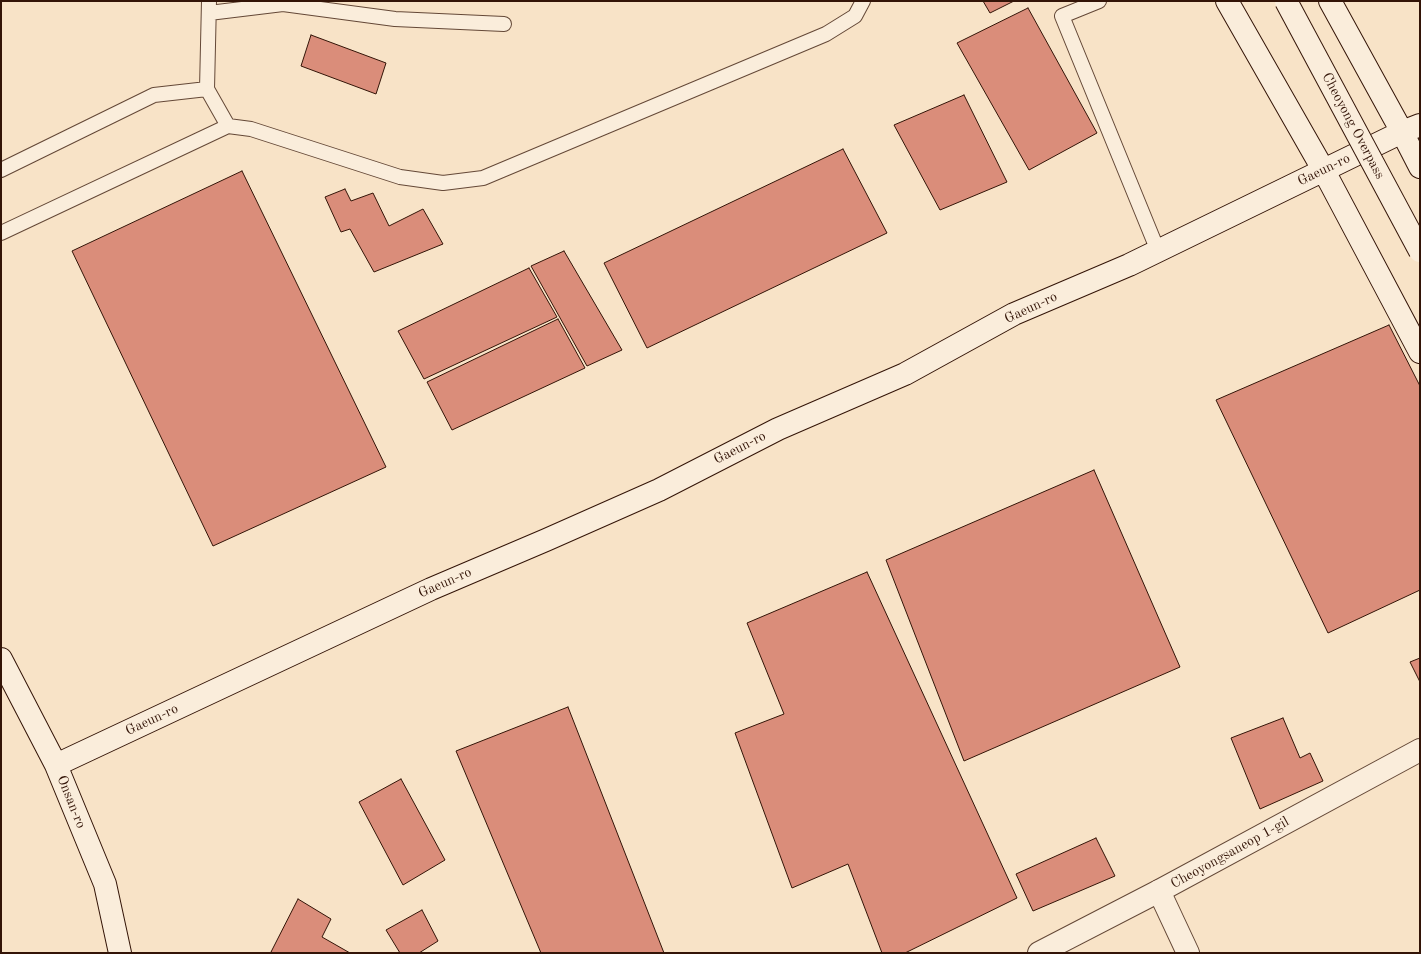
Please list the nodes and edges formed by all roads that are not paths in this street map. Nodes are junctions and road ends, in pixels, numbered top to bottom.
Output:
1 (863, 1) edge
2 (1099, 1) edge
3 (1227, 1) edge
4 (1286, 1) edge
5 (1330, 1) edge
6 (209, 7) edge
7 (504, 24) dead end
8 (207, 89) junction
9 (228, 126) junction
10 (1411, 129) edge
11 (1420, 167) edge
12 (1, 170) edge
13 (1324, 170) junction
14 (1, 234) edge
15 (1158, 251) junction
16 (1420, 251) edge
17 (1420, 352) edge
18 (1, 659) edge
19 (1420, 750) edge
20 (56, 765) junction
21 (1159, 892) junction
22 (120, 953) edge
23 (1039, 953) edge
24 (1188, 953) edge

1 - 9 lane
2 - 15 lane
3 - 13 main road
4 - 16 main road, Cheoyong Overpass, bridge
5 - 10 main road
6 - 7 lane
6 - 8 lane
8 - 9 lane
8 - 12 lane
9 - 14 lane
10 - 11 main road
10 - 13 main road, Gaeun-ro
13 - 15 main road, Gaeun-ro
13 - 17 main road
15 - 20 main road, Gaeun-ro
18 - 20 main road, Onsan-ro
19 - 21 main road, Cheoyongsaneop 1-gil
20 - 22 main road, Onsan-ro
21 - 23 main road, Cheoyongsaneop 1-gil
21 - 24 main road

